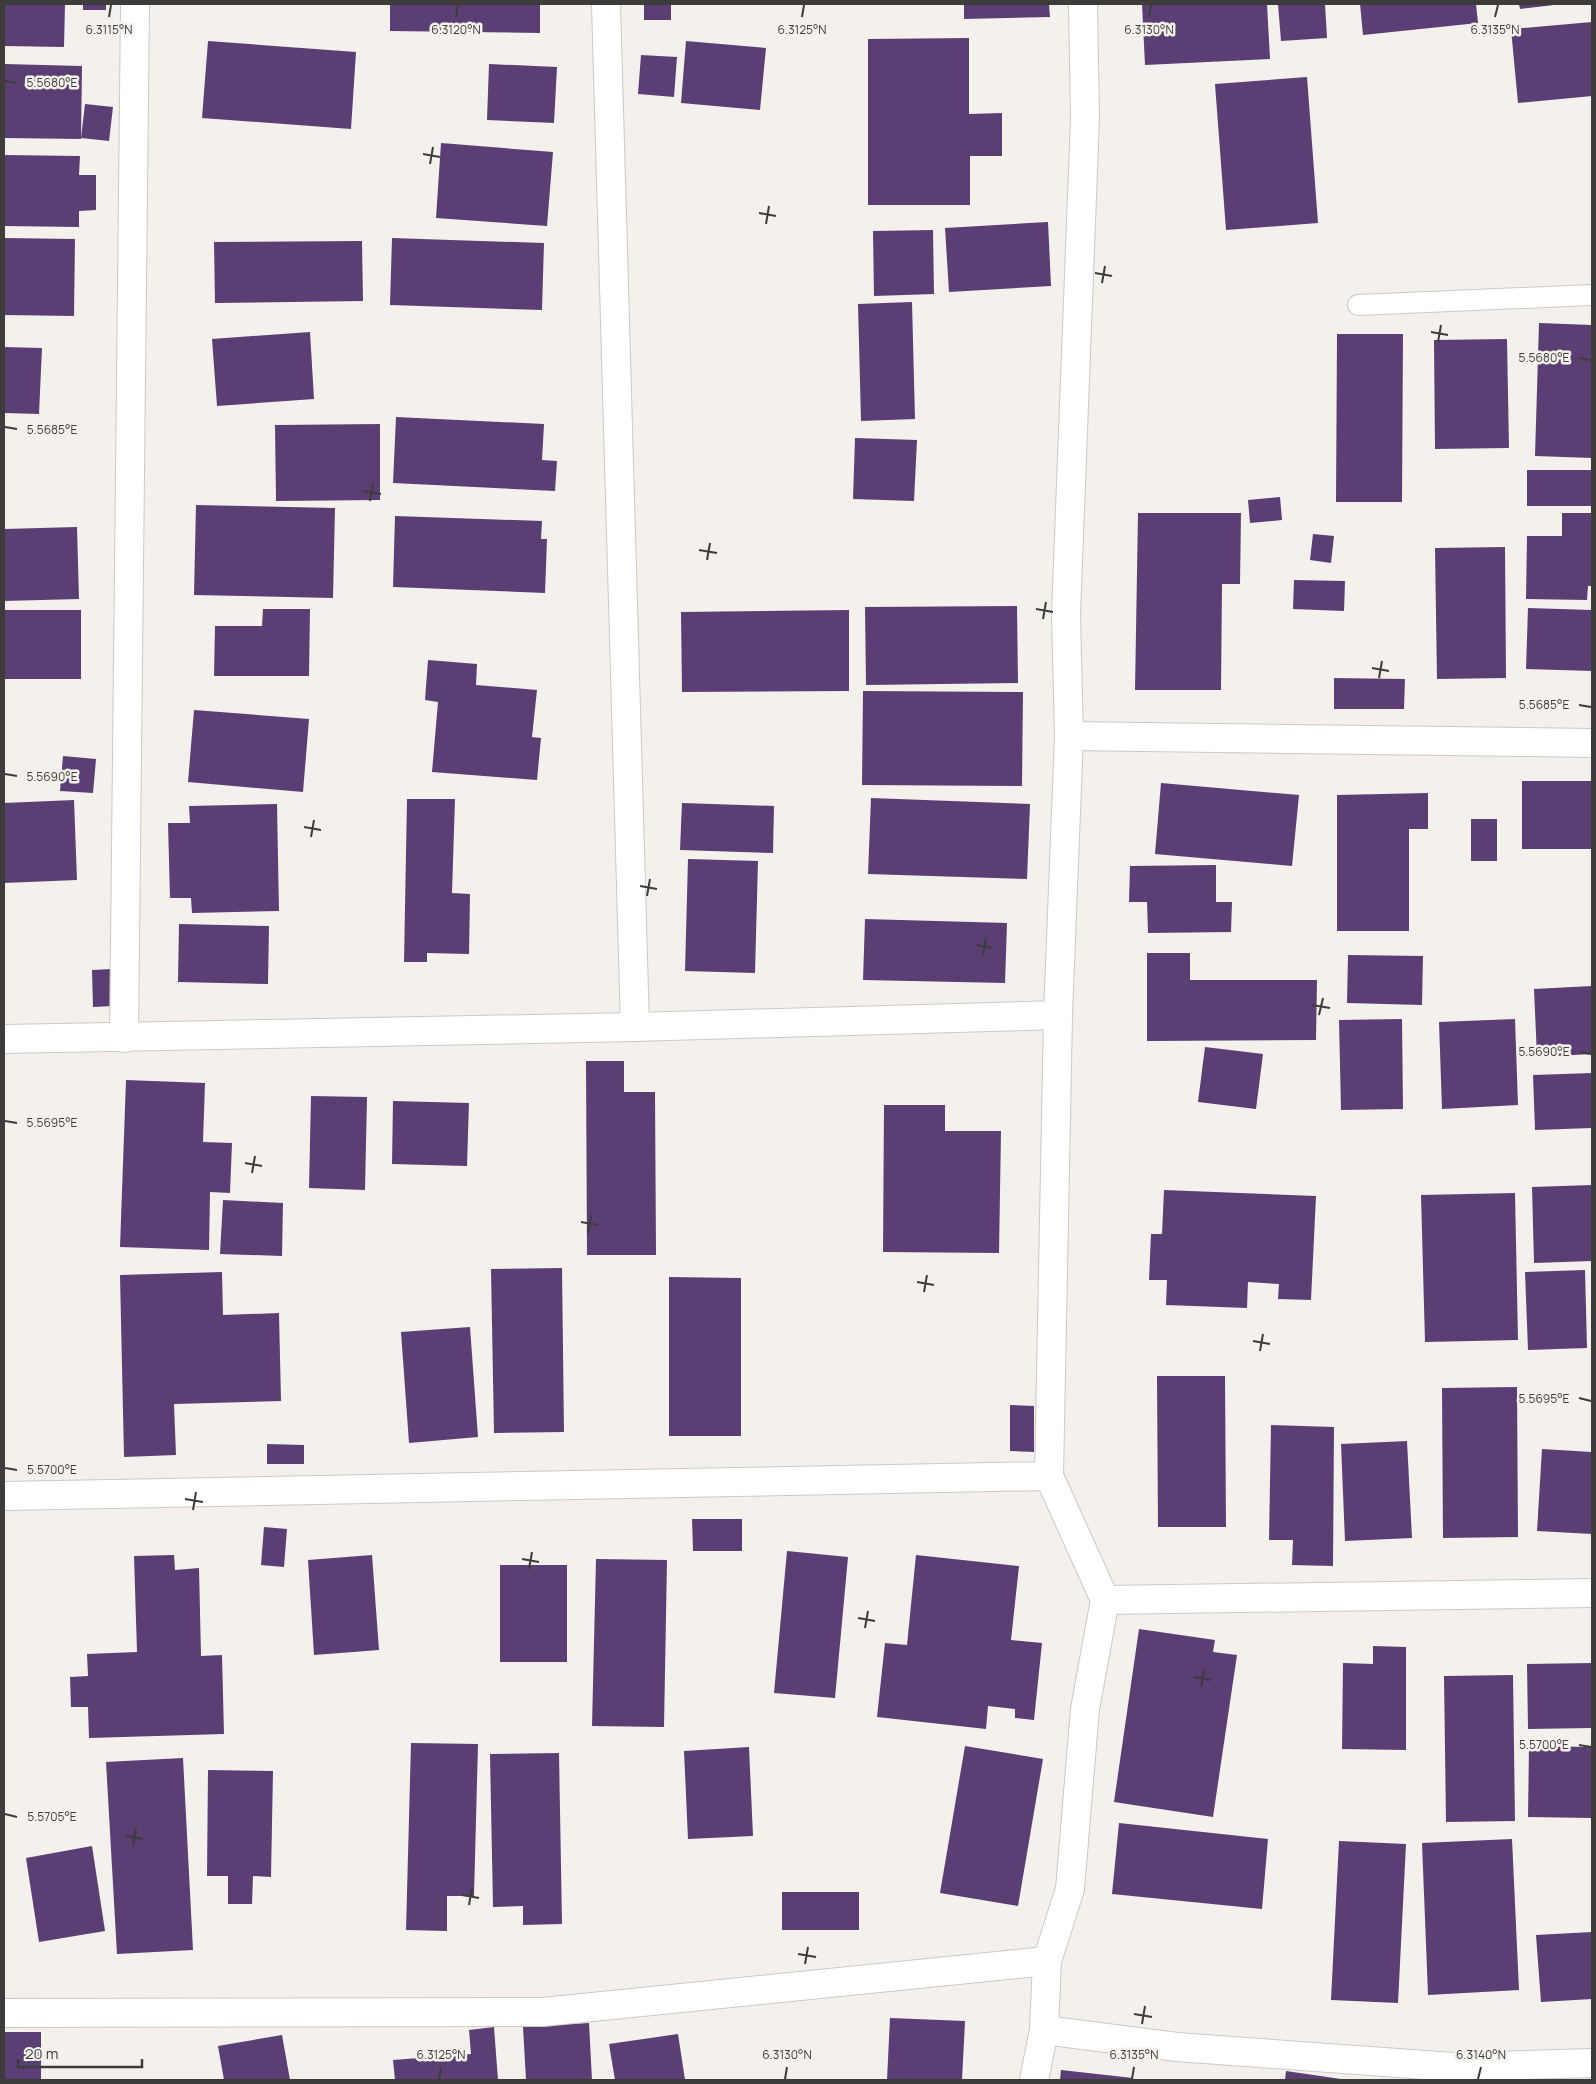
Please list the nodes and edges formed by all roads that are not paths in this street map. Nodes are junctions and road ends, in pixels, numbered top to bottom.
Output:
1 (135, 4) edge
2 (606, 4) edge
3 (1083, 4) edge
4 (1592, 295) edge
5 (1358, 305) dead end
6 (1069, 736) junction
7 (1592, 743) edge
8 (1058, 1015) junction
9 (635, 1027) junction
10 (124, 1038) junction
11 (4, 1040) edge
12 (1049, 1476) junction
13 (4, 1496) edge
14 (1592, 1592) edge
15 (1105, 1600) junction
16 (1047, 1961) junction
17 (4, 2013) edge
18 (1044, 2030) junction
19 (1592, 2063) edge
20 (1034, 2080) edge

1 - 10 street
2 - 9 street
3 - 6 street
4 - 5 lane
6 - 7 street
6 - 8 street
8 - 9 street
8 - 12 street
9 - 10 street
10 - 11 street
12 - 13 street
12 - 15 street
14 - 15 street
15 - 16 street
16 - 17 street
16 - 18 street
18 - 19 street
18 - 20 street

